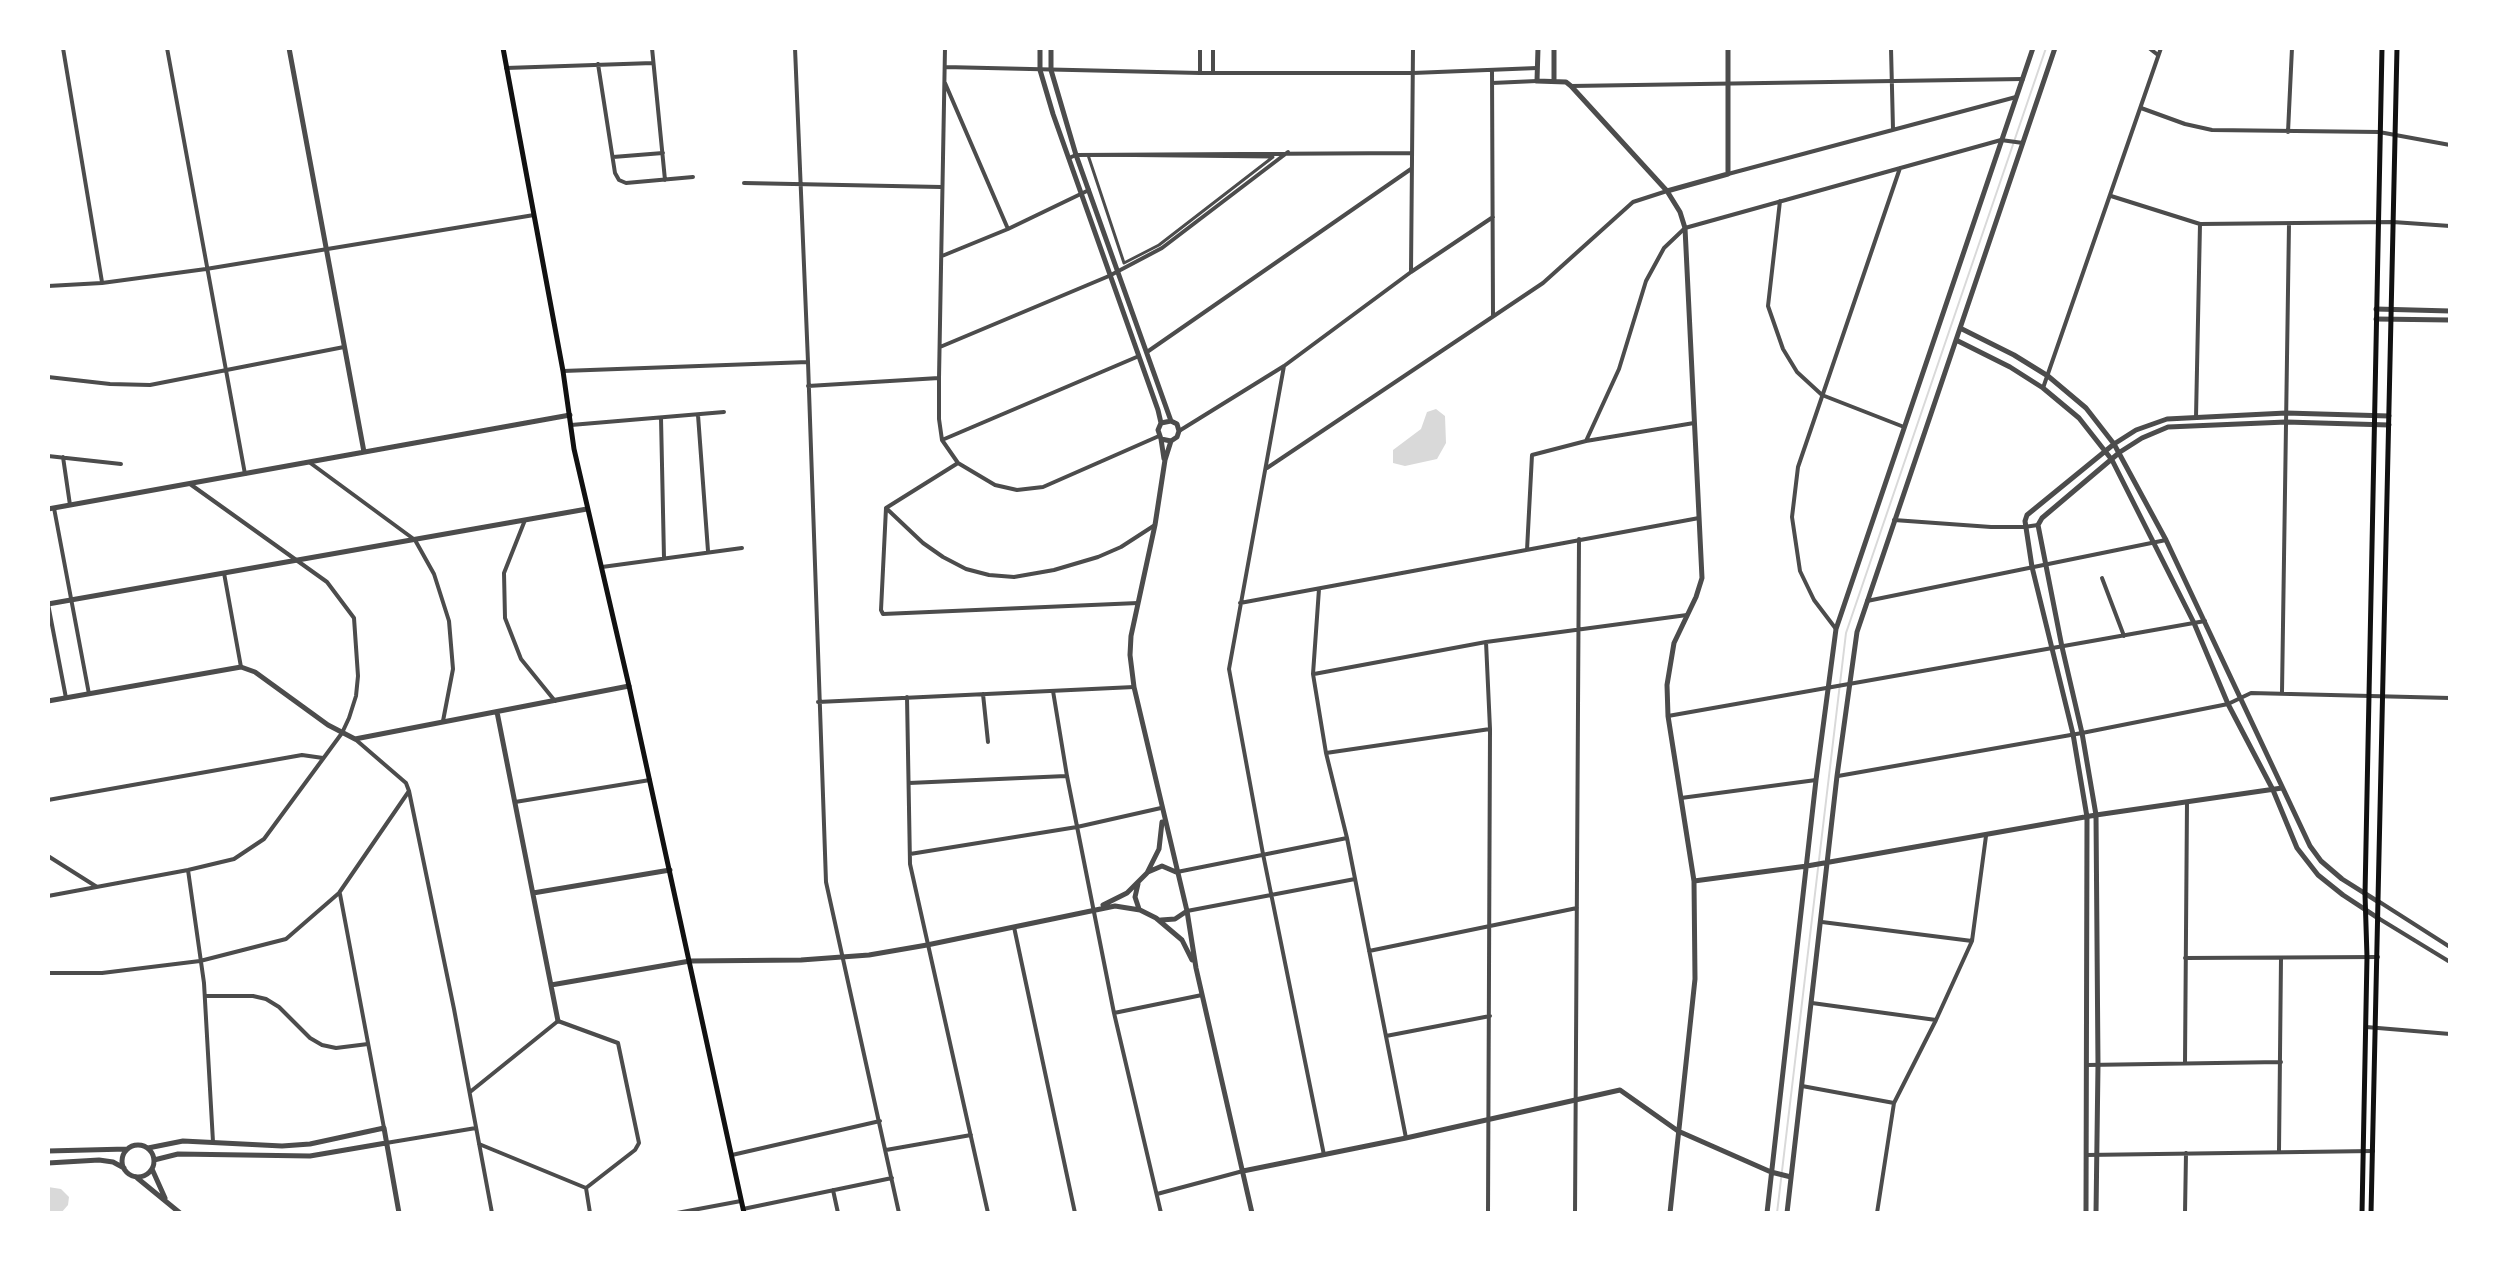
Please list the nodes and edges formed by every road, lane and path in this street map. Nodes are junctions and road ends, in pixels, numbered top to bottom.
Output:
1 (63, 48) edge
2 (167, 48) edge
3 (289, 48) edge
4 (503, 48) edge
5 (652, 48) edge
6 (795, 48) edge
7 (945, 48) edge
8 (1040, 48) edge
9 (1051, 48) edge
10 (1200, 48) edge
11 (1213, 48) edge
12 (1413, 48) edge
13 (1538, 48) edge
14 (1554, 48) edge
15 (1728, 48) edge
16 (1891, 48) edge
17 (2033, 48) edge
18 (2055, 48) edge
19 (2149, 48) edge
20 (2161, 48) edge
21 (2292, 48) edge
22 (2382, 48) edge
23 (2397, 48) edge
24 (2158, 55) junction
25 (653, 63) junction
26 (598, 64) junction
27 (945, 67) junction
28 (506, 68) junction
29 (1537, 68) junction
30 (1040, 70) junction
31 (1051, 70) junction
32 (1492, 70) junction
33 (1200, 73) junction
34 (1213, 73) junction
35 (1413, 73) junction
36 (2023, 79) junction
37 (1554, 80) junction
38 (944, 81) junction
39 (1537, 81) junction
40 (1891, 81) junction
41 (1728, 82) junction
42 (1492, 83) junction
43 (1571, 86) junction
44 (2016, 97) junction
45 (2141, 108) junction
46 (1893, 129) junction
47 (2288, 132) junction
48 (2379, 132) junction
49 (2395, 134) junction
50 (2005, 140) junction
51 (2019, 142) junction
52 (2450, 145) edge
53 (1288, 152) junction
54 (663, 153) junction
55 (1411, 153) junction
56 (1076, 155) junction
57 (1088, 155) joint
58 (612, 157) junction
59 (1069, 158) junction
60 (1900, 168) junction
61 (1411, 169) junction
62 (1728, 174) junction
63 (693, 177) dead end
64 (665, 180) junction
65 (744, 183) dead end
66 (799, 183) junction
67 (941, 187) junction
68 (1089, 190) junction
69 (1667, 191) junction
70 (1082, 194) junction
71 (2111, 196) junction
72 (1780, 201) junction
73 (534, 215) junction
74 (1493, 217) junction
75 (2378, 222) junction
76 (2393, 222) junction
77 (2200, 224) junction
78 (2289, 224) junction
79 (2450, 226) edge
80 (1685, 228) junction
81 (1008, 229) junction
82 (325, 249) junction
83 (941, 257) junction
84 (206, 269) junction
85 (1119, 272) junction
86 (1411, 272) junction
87 (1109, 276) junction
88 (102, 283) junction
89 (48, 286) edge
90 (2376, 309) junction
91 (2390, 310) junction
92 (2450, 311) edge
93 (1493, 317) junction
94 (2376, 319) junction
95 (2390, 320) junction
96 (2450, 320) edge
97 (1960, 328) junction
98 (1956, 340) junction
99 (344, 347) junction
100 (940, 347) junction
101 (1147, 352) junction
102 (1139, 356) junction
103 (808, 362) junction
104 (1284, 366) junction
105 (225, 370) junction
106 (563, 371) junction
107 (2048, 376) junction
108 (48, 377) edge
109 (939, 378) junction
110 (808, 386) junction
111 (2043, 388) junction
112 (1822, 395) junction
113 (724, 412) dead end
114 (2286, 413) junction
115 (570, 415) junction
116 (698, 415) junction
117 (2375, 415) junction
118 (2196, 416) junction
119 (2389, 416) junction
120 (661, 418) junction
121 (1171, 421) junction
122 (2286, 422) junction
123 (1161, 423) junction
124 (1695, 423) junction
125 (2196, 424) junction
126 (571, 425) junction
127 (2375, 425) junction
128 (2389, 425) junction
129 (1904, 427) junction
130 (1179, 431) junction
131 (1160, 438) junction
132 (942, 440) junction
133 (1171, 441) junction
134 (1586, 441) junction
135 (2114, 444) junction
136 (364, 452) junction
137 (2105, 452) junction
138 (2120, 452) junction
139 (48, 456) edge
140 (63, 457) junction
141 (1165, 460) junction
142 (2112, 460) junction
143 (309, 462) junction
144 (958, 463) junction
145 (121, 464) dead end
146 (1267, 468) junction
147 (245, 474) junction
148 (190, 484) junction
149 (70, 505) junction
150 (886, 508) junction
151 (51, 509) edge
152 (587, 509) junction
153 (1699, 518) junction
154 (525, 520) junction
155 (1894, 520) junction
156 (1155, 525) junction
157 (2038, 525) junction
158 (2024, 527) junction
159 (1579, 539) junction
160 (415, 540) junction
161 (2166, 540) junction
162 (2154, 542) junction
163 (742, 548) dead end
164 (1527, 550) junction
165 (708, 551) junction
166 (664, 558) junction
167 (296, 561) junction
168 (2045, 564) junction
169 (602, 567) junction
170 (2032, 567) junction
171 (224, 573) junction
172 (2102, 578) dead end
173 (1319, 589) junction
174 (72, 600) junction
175 (1867, 601) junction
176 (1138, 603) junction
177 (1240, 603) junction
178 (48, 604) edge
179 (1687, 615) junction
180 (2205, 621) junction
181 (2194, 623) junction
182 (1836, 629) junction
183 (1579, 630) junction
184 (2124, 636) junction
185 (1486, 642) junction
186 (2062, 647) junction
187 (2051, 649) junction
188 (241, 667) junction
189 (1313, 674) junction
190 (1846, 685) junction
191 (629, 686) junction
192 (1134, 687) junction
193 (1831, 688) junction
194 (1053, 691) junction
195 (2282, 692) junction
196 (89, 694) junction
197 (983, 694) junction
198 (2369, 695) junction
199 (2384, 696) junction
200 (907, 697) junction
201 (2240, 697) junction
202 (66, 698) junction
203 (2450, 698) edge
204 (48, 701) edge
205 (555, 701) junction
206 (818, 702) junction
207 (2228, 704) junction
208 (497, 712) junction
209 (1668, 716) junction
210 (443, 721) junction
211 (1490, 729) junction
212 (342, 733) junction
213 (2082, 733) junction
214 (2073, 734) junction
215 (355, 739) junction
216 (988, 742) dead end
217 (1326, 753) junction
218 (323, 758) junction
219 (1067, 776) junction
220 (1837, 776) junction
221 (650, 780) junction
222 (1816, 780) junction
223 (909, 783) junction
224 (2282, 788) junction
225 (2273, 790) junction
226 (409, 791) junction
227 (1681, 798) junction
228 (48, 800) edge
229 (2187, 801) junction
230 (515, 802) junction
231 (1161, 808) junction
232 (2096, 815) junction
233 (2087, 817) junction
234 (1077, 827) junction
235 (1986, 836) junction
236 (1347, 838) junction
237 (910, 854) junction
238 (1263, 854) junction
239 (48, 856) edge
240 (1818, 864) junction
241 (188, 870) junction
242 (670, 870) junction
243 (1176, 872) junction
244 (1147, 873) junction
245 (1355, 879) junction
246 (1694, 881) junction
247 (1138, 884) junction
248 (98, 887) junction
249 (339, 893) junction
250 (533, 893) junction
251 (2365, 894) junction
252 (48, 896) edge
253 (1272, 896) junction
254 (2377, 901) junction
255 (1094, 908) junction
256 (1577, 908) junction
257 (1140, 910) junction
258 (1187, 911) junction
259 (2365, 911) junction
260 (1156, 918) junction
261 (2378, 918) junction
262 (1822, 922) junction
263 (1014, 927) junction
264 (1489, 927) junction
265 (1972, 941) junction
266 (927, 945) junction
267 (2450, 947) edge
268 (1369, 951) junction
269 (841, 957) junction
270 (2367, 957) junction
271 (2378, 957) junction
272 (2185, 958) junction
273 (2281, 958) junction
274 (200, 961) junction
275 (690, 961) junction
276 (2450, 962) edge
277 (1196, 968) junction
278 (48, 973) edge
279 (551, 985) junction
280 (1202, 995) junction
281 (205, 996) junction
282 (1812, 1003) junction
283 (1114, 1013) junction
284 (1490, 1016) junction
285 (1936, 1020) junction
286 (558, 1021) junction
287 (2366, 1027) junction
288 (2376, 1027) junction
289 (2450, 1034) edge
290 (1386, 1036) junction
291 (369, 1044) junction
292 (2281, 1062) junction
293 (2185, 1063) junction
294 (2087, 1065) junction
295 (2098, 1065) junction
296 (1801, 1086) junction
297 (470, 1093) junction
298 (1575, 1099) junction
299 (1894, 1103) junction
300 (1489, 1119) junction
301 (880, 1121) junction
302 (384, 1128) junction
303 (476, 1128) junction
304 (1678, 1131) junction
305 (971, 1135) junction
306 (343, 1138) junction
307 (1406, 1138) junction
308 (213, 1142) junction
309 (386, 1143) junction
310 (479, 1144) junction
311 (148, 1148) junction
312 (128, 1149) junction
313 (886, 1150) junction
314 (48, 1151) edge
315 (2364, 1151) junction
316 (2373, 1151) junction
317 (345, 1152) junction
318 (2279, 1152) junction
319 (2186, 1153) junction
320 (732, 1155) junction
321 (1324, 1155) junction
322 (2086, 1155) junction
323 (2096, 1155) junction
324 (154, 1160) junction
325 (48, 1163) edge
326 (124, 1168) junction
327 (152, 1169) junction
328 (1243, 1171) junction
329 (1774, 1173) junction
330 (1788, 1176) junction
331 (135, 1177) junction
332 (892, 1178) junction
333 (586, 1188) junction
334 (833, 1190) junction
335 (1157, 1194) junction
336 (165, 1199) junction
337 (742, 1201) junction
338 (744, 1211) edge
339 (180, 1213) edge
340 (399, 1213) edge
341 (492, 1213) edge
342 (590, 1213) edge
343 (677, 1213) edge
344 (838, 1213) edge
345 (899, 1213) edge
346 (988, 1213) edge
347 (1075, 1213) edge
348 (1161, 1213) edge
349 (1252, 1213) edge
350 (1488, 1213) edge
351 (1575, 1213) edge
352 (1670, 1213) edge
353 (1767, 1213) edge
354 (1787, 1213) edge
355 (1877, 1213) edge
356 (2086, 1213) edge
357 (2096, 1213) edge
358 (2185, 1213) edge
359 (2362, 1213) edge
360 (2371, 1213) edge

1 - 88 street
2 - 84 street
3 - 82 street
4 - 28 main road
5 - 25 street
6 - 66 street
7 - 27 street
8 - 30 street
9 - 31 street
10 - 33 street
11 - 34 street
12 - 35 street
13 - 29 street
14 - 37 street
15 - 41 street
16 - 40 street
17 - 36 street
18 - 51 street
19 - 24 street
20 - 24 street
21 - 47 street
22 - 48 main road
23 - 49 main road
24 - 45 street
25 - 26 street
25 - 54 street
26 - 28 street
26 - 58 street
27 - 30 street
27 - 38 street
28 - 73 main road
29 - 32 street
29 - 39 street
30 - 31 street
30 - 59 street
31 - 33 street
31 - 56 street
32 - 35 street
32 - 42 street
33 - 34 street
34 - 35 street
35 - 55 street
36 - 40 street
36 - 44 street
37 - 39 street
37 - 43 street
38 - 67 street
38 - 81 street
39 - 42 street
40 - 41 street
40 - 46 street
41 - 43 street
41 - 62 street
42 - 74 street
43 - 69 street
44 - 46 street
44 - 50 street
45 - 47 street
45 - 71 street
46 - 62 street
47 - 48 street
48 - 49 street
48 - 75 main road
49 - 52 street
49 - 76 main road
50 - 51 street
50 - 60 street
50 - 129 street
51 - 97 street
53 - 55 street
53 - 56 street
53 - 85 street
54 - 58 street
54 - 64 street
55 - 61 street
56 - 59 street
56 - 68 street
57 - 57 street
58 - 64 street
59 - 70 street
60 - 72 street
60 - 112 street
61 - 86 street
61 - 101 street
62 - 69 street
63 - 64 street
65 - 66 street
66 - 67 street
66 - 103 street
67 - 83 street
68 - 70 street
68 - 85 street
69 - 80 street
69 - 93 street
70 - 81 street
70 - 87 street
71 - 77 street
71 - 107 street
72 - 80 street
72 - 112 street
73 - 82 street
73 - 106 main road
74 - 86 street
74 - 93 street
75 - 76 street
75 - 78 street
75 - 90 main road
76 - 79 street
76 - 91 main road
77 - 78 street
77 - 118 street
78 - 114 street
80 - 124 street
80 - 134 street
81 - 83 street
82 - 84 street
82 - 99 street
83 - 100 street
84 - 88 street
84 - 105 street
85 - 87 street
85 - 101 street
86 - 104 street
87 - 100 street
87 - 102 street
88 - 89 street
90 - 91 street
90 - 94 main road
91 - 92 street
91 - 95 main road
93 - 146 street
94 - 95 street
94 - 117 main road
95 - 96 street
95 - 119 main road
97 - 98 street
97 - 107 street
98 - 111 street
98 - 155 street
99 - 105 street
99 - 136 street
100 - 109 street
101 - 102 street
101 - 121 street
102 - 123 street
102 - 132 street
103 - 106 street
103 - 110 street
104 - 130 street
104 - 146 street
105 - 108 street
105 - 147 street
106 - 115 main road
107 - 111 street
107 - 135 street
109 - 110 street
109 - 132 street
110 - 206 street
111 - 137 street
112 - 129 street
112 - 182 street
113 - 116 street
114 - 117 street
114 - 118 street
114 - 122 street
115 - 126 main road
115 - 136 street
116 - 120 street
116 - 165 street
117 - 119 street
117 - 127 main road
118 - 125 street
118 - 135 street
119 - 128 main road
120 - 126 street
120 - 166 street
121 - 123 street
121 - 130 street
122 - 125 street
122 - 127 street
122 - 195 street
123 - 131 street
124 - 134 street
124 - 153 street
125 - 138 street
126 - 152 main road
127 - 128 street
127 - 198 main road
128 - 199 main road
129 - 182 street
130 - 133 street
131 - 133 street
131 - 141 street
131 - 144 street
132 - 144 street
133 - 141 street
134 - 164 street
135 - 137 street
135 - 138 street
136 - 143 street
137 - 142 street
137 - 158 street
138 - 142 street
138 - 161 street
139 - 140 street
140 - 145 street
140 - 149 street
141 - 156 street
142 - 157 street
142 - 162 street
143 - 147 street
143 - 160 street
144 - 150 street
146 - 177 street
147 - 148 street
148 - 149 street
148 - 167 street
149 - 151 street
150 - 156 street
150 - 176 street
151 - 174 street
152 - 154 street
152 - 169 main road
153 - 159 street
153 - 179 street
154 - 160 street
154 - 205 street
155 - 158 street
155 - 175 street
156 - 176 street
157 - 158 street
157 - 168 street
158 - 170 street
159 - 164 street
159 - 183 street
160 - 167 street
160 - 210 street
161 - 162 street
161 - 180 street
162 - 168 street
162 - 181 street
163 - 165 street
164 - 173 street
165 - 166 street
166 - 169 street
167 - 171 street
167 - 212 street
168 - 170 street
168 - 186 street
169 - 191 main road
170 - 175 street
170 - 187 street
171 - 174 street
171 - 188 street
172 - 184 street
173 - 177 street
173 - 189 street
174 - 178 street
174 - 196 street
175 - 190 street
176 - 192 street
177 - 238 street
178 - 202 street
179 - 183 street
179 - 209 street
180 - 181 street
180 - 201 street
181 - 184 street
181 - 207 street
182 - 193 street
183 - 185 street
183 - 256 street
184 - 186 street
185 - 189 street
185 - 211 street
186 - 187 street
186 - 213 street
187 - 190 street
187 - 214 street
188 - 196 street
188 - 212 street
189 - 217 street
190 - 193 street
190 - 220 street
191 - 205 street
191 - 221 main road
192 - 194 street
192 - 231 street
193 - 209 street
193 - 222 street
194 - 197 street
194 - 219 street
195 - 198 street
195 - 201 street
196 - 202 street
197 - 200 street
197 - 216 street
198 - 199 street
198 - 251 main road
199 - 203 street
199 - 254 main road
200 - 206 street
200 - 223 street
201 - 207 street
201 - 224 street
202 - 204 street
205 - 208 street
206 - 269 street
207 - 213 street
207 - 225 street
208 - 210 street
208 - 230 street
209 - 227 street
210 - 215 street
211 - 217 street
211 - 264 street
212 - 215 street
212 - 218 street
213 - 214 street
213 - 232 street
214 - 220 street
214 - 233 street
215 - 226 street
217 - 236 street
218 - 228 street
218 - 241 street
219 - 223 street
219 - 234 street
220 - 240 street
221 - 230 street
221 - 242 main road
222 - 227 street
222 - 240 street
223 - 237 street
224 - 225 street
224 - 251 street
225 - 229 street
225 - 259 street
226 - 249 street
226 - 297 street
227 - 246 street
229 - 232 street
229 - 272 street
230 - 250 street
231 - 234 street
231 - 243 street
231 - 244 street
232 - 233 street
232 - 295 street
233 - 235 street
233 - 294 street
234 - 237 street
234 - 255 street
235 - 240 street
235 - 265 street
236 - 238 street
236 - 245 street
237 - 266 street
238 - 243 street
238 - 253 street
239 - 248 street
240 - 246 street
240 - 262 street
240 - 329 street
241 - 248 street
241 - 274 street
242 - 250 street
242 - 275 main road
243 - 244 street
243 - 258 street
244 - 247 street
245 - 253 street
245 - 268 street
246 - 304 street
247 - 255 street
247 - 257 street
248 - 252 street
249 - 274 street
249 - 291 street
250 - 279 street
251 - 254 street
251 - 259 main road
253 - 258 street
253 - 321 street
254 - 261 main road
254 - 267 street
255 - 257 street
255 - 263 street
255 - 283 street
256 - 264 street
256 - 298 street
257 - 260 street
258 - 260 street
258 - 277 street
259 - 261 street
259 - 270 main road
260 - 277 street
261 - 271 main road
261 - 276 street
262 - 265 street
262 - 282 street
263 - 266 street
263 - 347 street
264 - 268 street
264 - 284 street
265 - 285 street
266 - 269 street
266 - 305 street
268 - 290 street
269 - 275 street
269 - 301 street
270 - 271 street
270 - 273 street
270 - 287 main road
271 - 288 main road
272 - 273 street
272 - 293 street
273 - 292 street
274 - 278 street
274 - 281 street
275 - 279 street
275 - 320 main road
277 - 280 street
279 - 286 street
280 - 283 street
280 - 328 street
281 - 291 street
281 - 308 street
282 - 285 street
282 - 296 street
283 - 335 street
284 - 290 street
284 - 300 street
285 - 299 street
286 - 297 street
286 - 333 street
287 - 288 street
287 - 315 main road
288 - 289 street
288 - 316 main road
290 - 307 street
291 - 302 street
292 - 293 street
292 - 318 street
293 - 295 street
294 - 295 street
294 - 322 street
295 - 323 street
296 - 299 street
296 - 330 street
297 - 303 street
298 - 300 street
298 - 304 street
298 - 351 street
299 - 355 street
300 - 307 street
300 - 350 street
301 - 313 street
301 - 320 street
302 - 306 street
302 - 309 street
303 - 309 street
303 - 310 street
304 - 329 street
304 - 352 street
305 - 313 street
305 - 346 street
306 - 308 street
306 - 317 street
307 - 321 street
308 - 311 street
309 - 317 street
309 - 340 street
310 - 333 street
310 - 341 street
311 - 312 street
311 - 324 street
312 - 314 street
312 - 326 street
313 - 332 street
315 - 316 street
315 - 318 street
315 - 359 main road
316 - 360 main road
317 - 324 street
318 - 319 street
319 - 323 street
319 - 358 street
320 - 337 main road
321 - 328 street
322 - 323 street
322 - 356 street
323 - 357 street
324 - 327 street
325 - 326 street
326 - 331 street
327 - 331 street
327 - 336 street
328 - 335 street
328 - 349 street
329 - 330 street
329 - 353 street
330 - 354 street
331 - 336 street
332 - 334 street
332 - 345 street
333 - 342 street
334 - 338 street
334 - 344 street
335 - 348 street
336 - 339 street
337 - 338 main road
337 - 343 street

